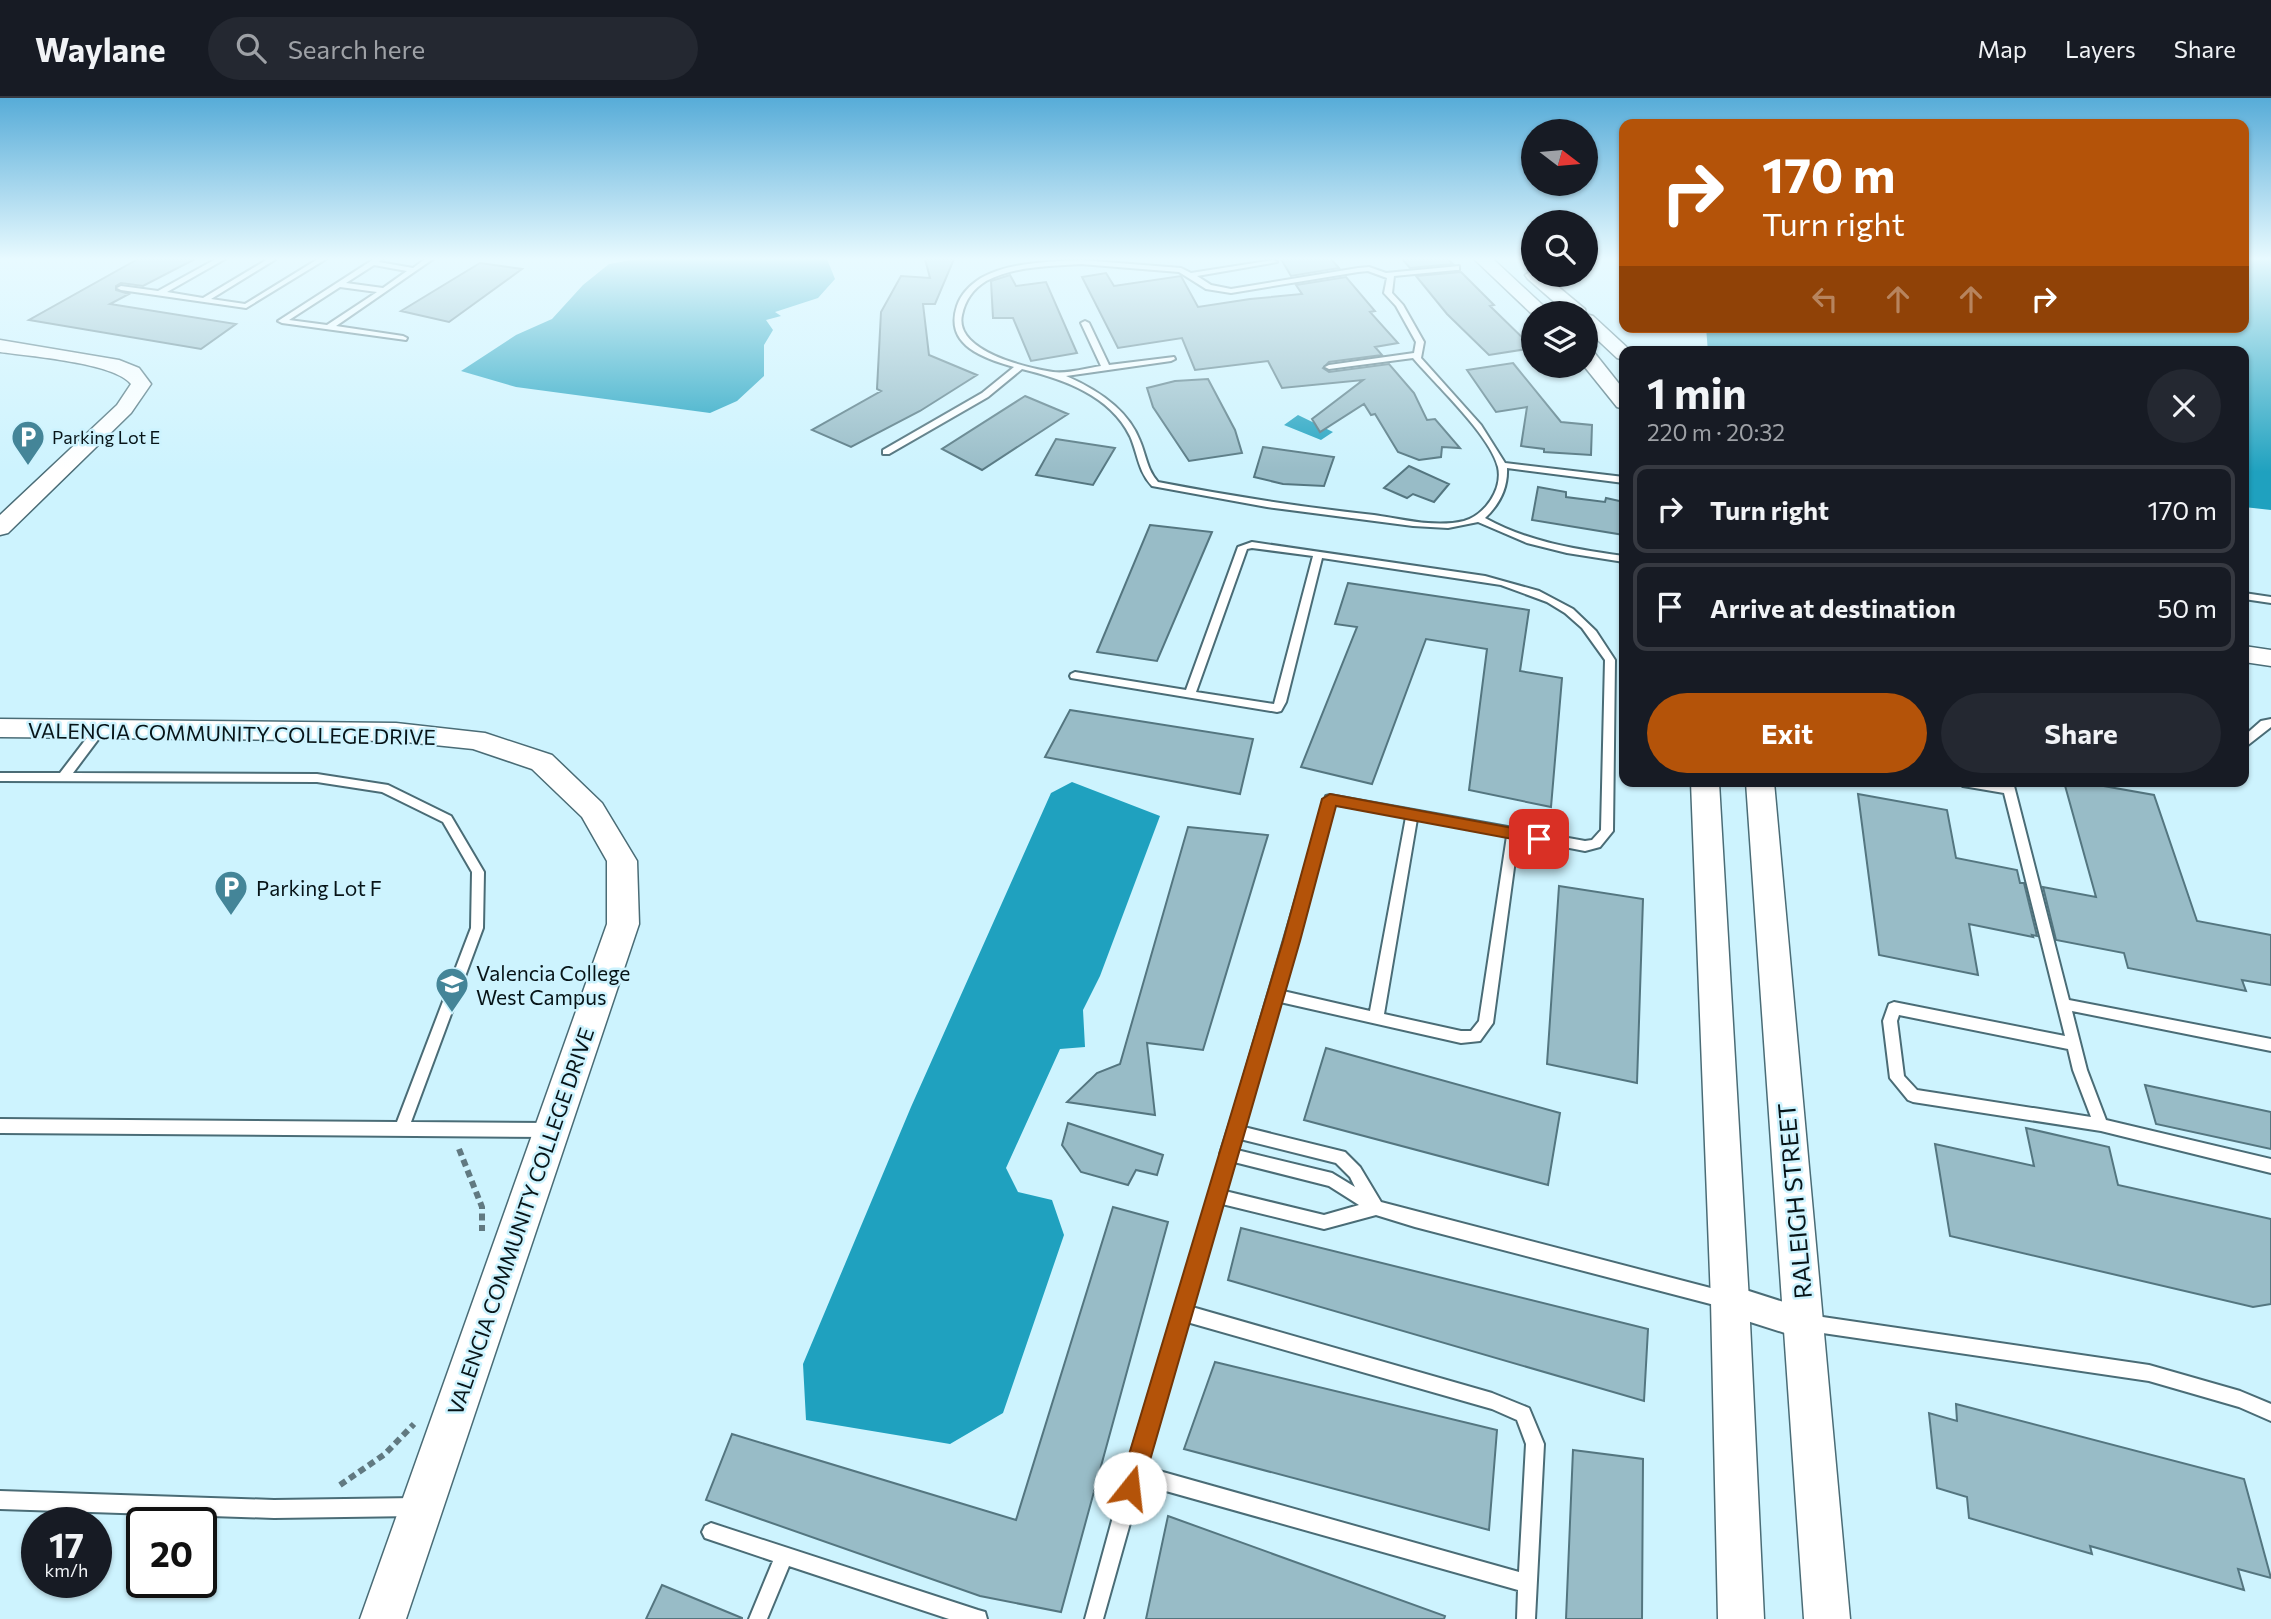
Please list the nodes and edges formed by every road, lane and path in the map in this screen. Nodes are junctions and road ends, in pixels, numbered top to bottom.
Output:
1 (343, 330) edge
2 (960, 330) edge
3 (1088, 330) edge
4 (1413, 330) edge
5 (1598, 331) edge
6 (403, 338) dead end
7 (0, 346) edge
8 (1619, 350) edge
9 (1418, 355) junction
10 (1171, 359) dead end
11 (1020, 366) junction
12 (1329, 367) dead end
13 (1106, 368) junction
14 (1598, 370) edge
15 (1056, 375) junction
16 (1619, 396) edge
17 (886, 452) dead end
18 (1502, 465) junction
19 (1619, 479) edge
20 (1478, 518) junction
21 (0, 528) edge
22 (1318, 554) junction
23 (1619, 558) edge
24 (2249, 597) edge
25 (2271, 600) edge
26 (2249, 655) edge
27 (2271, 658) edge
28 (1075, 676) dead end
29 (1190, 694) junction
30 (2271, 723) edge
31 (0, 728) edge
32 (100, 729) junction
33 (2249, 738) edge
34 (0, 777) edge
35 (63, 778) junction
36 (1705, 787) edge
37 (1760, 787) edge
38 (2008, 787) edge
39 (1412, 815) junction
40 (1513, 834) junction
41 (1275, 995) junction
42 (2063, 1004) junction
43 (1376, 1018) junction
44 (2073, 1044) junction
45 (2271, 1045) edge
46 (2101, 1125) junction
47 (0, 1126) edge
48 (402, 1128) junction
49 (552, 1130) junction
50 (1234, 1131) junction
51 (458, 1149) dead end
52 (1227, 1154) junction
53 (2271, 1166) edge
54 (1215, 1195) junction
55 (1376, 1208) junction
56 (483, 1240) dead end
57 (1730, 1301) junction
58 (1181, 1312) junction
59 (1804, 1323) junction
60 (2271, 1413) edge
61 (418, 1420) dead end
62 (1134, 1473) junction
63 (0, 1500) edge
64 (422, 1507) junction
65 (306, 1508) junction
66 (711, 1532) dead end
67 (785, 1556) junction
68 (1528, 1584) junction
69 (383, 1619) edge
70 (758, 1619) edge
71 (978, 1619) edge
72 (1094, 1619) edge
73 (1526, 1619) edge
74 (1741, 1619) edge
75 (1827, 1619) edge

1 - 6 lane
2 - 11 lane
3 - 13 lane
4 - 9 lane
5 - 8 street
7 - 21 street
9 - 12 lane
9 - 18 lane
10 - 13 lane
11 - 15 lane
11 - 17 lane
13 - 15 lane
14 - 16 street
15 - 20 lane
18 - 19 lane
18 - 20 lane
20 - 23 lane
22 - 29 lane
22 - 29 lane
22 - 40 lane
24 - 25 lane
26 - 27 street
28 - 29 lane
30 - 33 lane
31 - 32 street, VALENCIA COMMUNITY COLLEGE DRIVE
32 - 35 lane
32 - 49 street, VALENCIA COMMUNITY COLLEGE DRIVE
34 - 35 lane
35 - 48 lane
36 - 57 street
37 - 59 street, RALEIGH STREET
38 - 42 lane
39 - 40 lane
39 - 41 lane
39 - 43 lane
40 - 43 lane
41 - 43 lane
41 - 50 lane
42 - 44 lane
42 - 45 lane
44 - 46 lane
44 - 46 lane
46 - 53 lane
47 - 48 lane
48 - 49 lane
49 - 64 street, VALENCIA COMMUNITY COLLEGE DRIVE
50 - 52 lane
50 - 55 lane
51 - 56 path
52 - 54 lane
52 - 55 lane
54 - 55 lane
54 - 58 lane
55 - 57 lane
57 - 59 street
57 - 74 street
58 - 62 lane
58 - 68 lane
59 - 60 lane
59 - 75 street, RALEIGH STREET
61 - 65 path
62 - 68 lane
62 - 72 lane
63 - 65 lane
64 - 65 lane
64 - 69 street, VALENCIA COMMUNITY COLLEGE DRIVE
66 - 67 lane
67 - 70 lane
67 - 71 lane
68 - 73 lane

